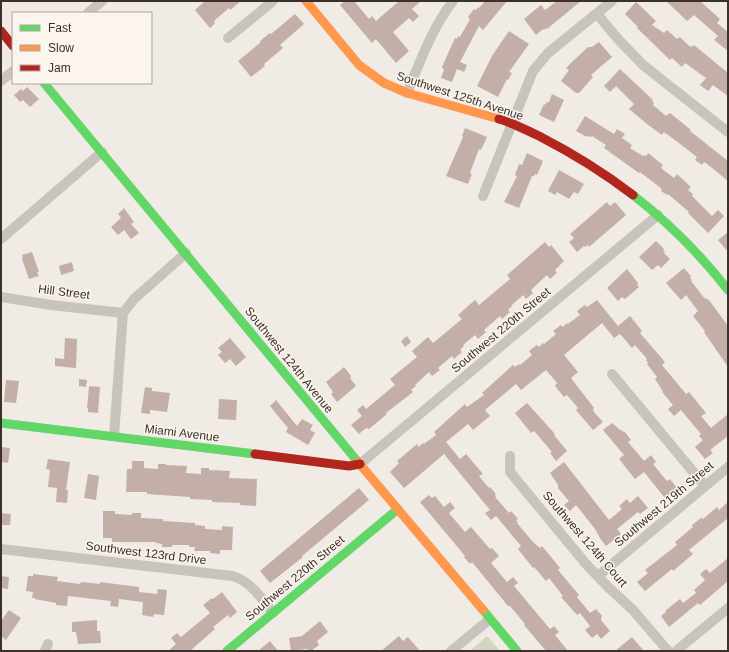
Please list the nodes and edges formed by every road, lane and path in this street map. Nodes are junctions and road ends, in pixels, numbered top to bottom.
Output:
1 (102, 1) edge
2 (273, 1) edge
3 (306, 1) edge
4 (453, 1) edge
5 (612, 1) edge
6 (89, 12) edge
7 (597, 14) junction
8 (1, 31) edge
9 (228, 38) dead end
10 (12, 45) edge
11 (12, 72) edge
12 (1, 81) edge
13 (45, 84) edge
14 (407, 93) junction
15 (512, 123) junction
16 (728, 132) edge
17 (102, 152) junction
18 (483, 196) dead end
19 (658, 215) junction
20 (1, 239) edge
21 (186, 253) junction
22 (728, 290) edge
23 (1, 297) edge
24 (123, 313) junction
25 (612, 374) dead end
26 (1, 423) edge
27 (114, 436) junction
28 (510, 456) dead end
29 (360, 464) junction
30 (728, 467) edge
31 (705, 486) junction
32 (398, 509) junction
33 (1, 549) edge
34 (598, 576) junction
35 (728, 608) edge
36 (273, 613) junction
37 (490, 619) junction
38 (227, 651) edge
39 (451, 651) edge
40 (517, 651) edge
41 (668, 651) edge
42 (676, 651) edge

1 - 6 street
2 - 9 street
3 - 14 street, Southwest 125th Avenue
4 - 14 street
5 - 7 street
7 - 15 street
7 - 16 street
8 - 10 street
11 - 12 street
13 - 17 street, Southwest 124th Avenue
14 - 15 street, Southwest 125th Avenue
15 - 18 street
15 - 19 street, Southwest 125th Avenue
17 - 20 street
17 - 21 street, Southwest 124th Avenue
19 - 22 street, Southwest 125th Avenue
19 - 29 street, Southwest 220th Street
21 - 24 street
21 - 29 street, Southwest 124th Avenue
23 - 24 street, Hill Street
24 - 27 street
25 - 31 street
26 - 27 street, Miami Avenue
27 - 29 street, Miami Avenue
28 - 34 street, Southwest 124th Court
29 - 32 street, Southwest 124th Avenue
30 - 31 street, Southwest 219th Street
31 - 34 street, Southwest 219th Street
32 - 36 street, Southwest 220th Street
32 - 37 street, Southwest 124th Avenue
33 - 36 street, Southwest 123rd Drive
34 - 41 street, Southwest 124th Court
35 - 42 street
36 - 38 street, Southwest 220th Street
37 - 39 street
37 - 40 street, Southwest 124th Avenue

